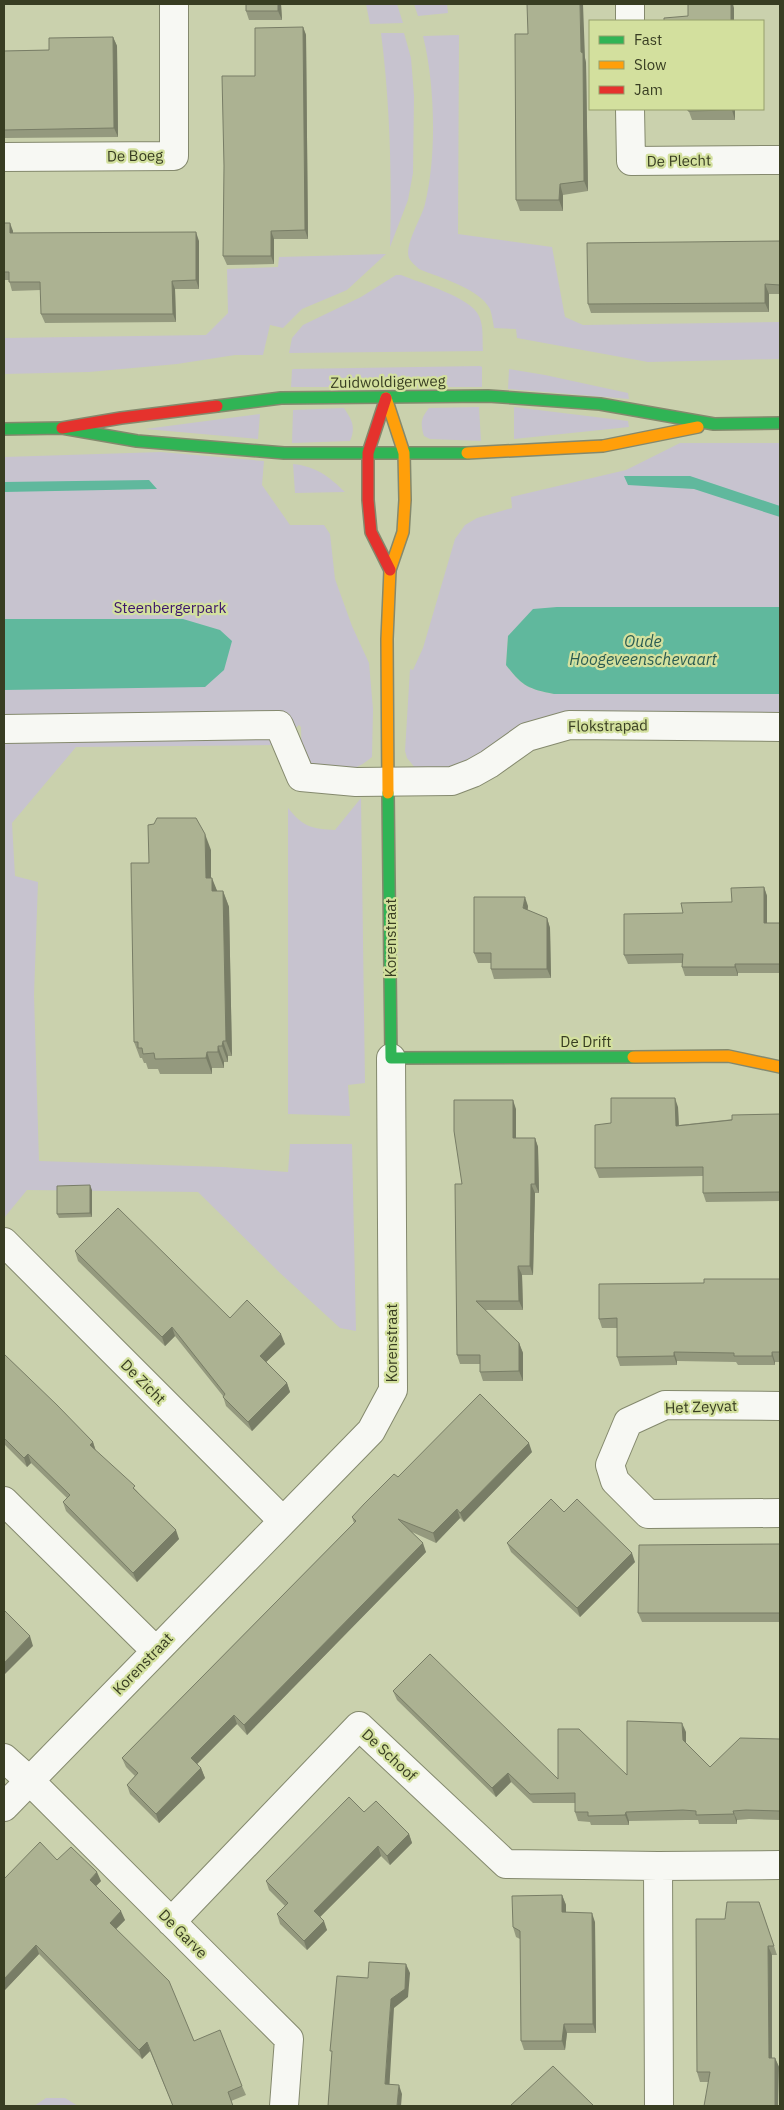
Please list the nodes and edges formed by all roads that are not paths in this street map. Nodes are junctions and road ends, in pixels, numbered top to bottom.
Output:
1 (174, 4) edge
2 (630, 4) edge
3 (630, 20) edge
4 (630, 110) edge
5 (4, 157) edge
6 (780, 160) edge
7 (386, 398) junction
8 (714, 424) junction
9 (780, 424) edge
10 (62, 428) junction
11 (4, 429) edge
12 (368, 453) junction
13 (404, 454) junction
14 (390, 570) junction
15 (780, 727) edge
16 (4, 729) edge
17 (389, 783) junction
18 (392, 1058) junction
19 (780, 1067) edge
20 (4, 1242) edge
21 (780, 1406) edge
22 (4, 1502) edge
23 (780, 1514) edge
24 (283, 1521) junction
25 (156, 1651) junction
26 (4, 1758) edge
27 (30, 1781) junction
28 (4, 1807) edge
29 (780, 1865) edge
30 (658, 1866) junction
31 (171, 1922) junction
32 (284, 2106) edge
33 (659, 2106) edge

1 - 5 street, De Boeg
2 - 3 street
4 - 6 street, De Plecht
7 - 8 main road, Zuidwoldigerweg
7 - 10 main road, Zuidwoldigerweg
7 - 12 main road, Korenstraat
7 - 13 main road, Korenstraat
8 - 9 main road, Zuidwoldigerweg
8 - 13 main road, Zuidwoldigerweg
10 - 11 main road, Zuidwoldigerweg
10 - 12 main road, Zuidwoldigerweg
12 - 13 main road, Zuidwoldigerweg
12 - 14 main road, Korenstraat
13 - 14 main road, Korenstraat
14 - 17 main road, Korenstraat
15 - 17 street, Flokstrapad
16 - 17 street
17 - 18 main road, Korenstraat
18 - 19 main road, De Drift
18 - 24 street, Korenstraat
20 - 24 street, De Zicht
21 - 23 street, Het Zeyvat
22 - 25 street
24 - 25 street, Korenstraat
25 - 27 street, Korenstraat
26 - 27 street, De Garve
27 - 28 street, Korenstraat
27 - 31 street, De Garve
29 - 30 street, De Schoof
30 - 31 street, De Schoof
30 - 33 street
31 - 32 street, De Garve

